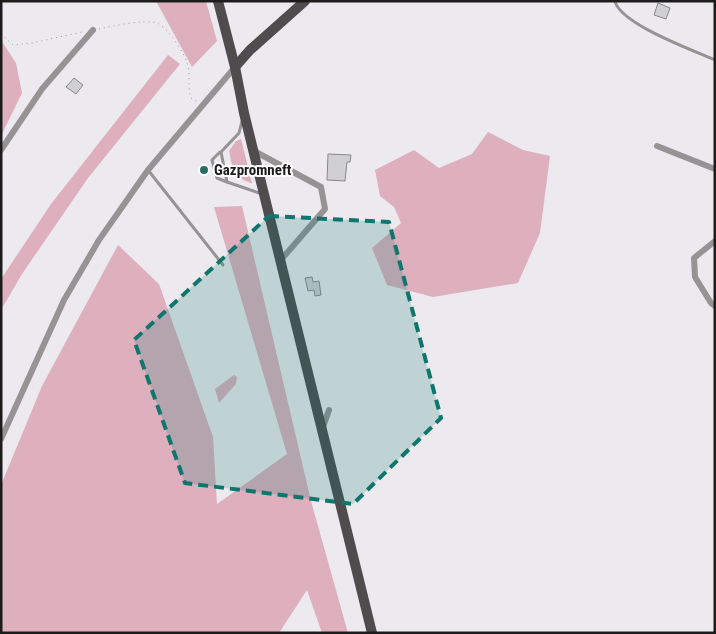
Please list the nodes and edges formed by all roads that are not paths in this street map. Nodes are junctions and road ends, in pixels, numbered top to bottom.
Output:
1 (218, 1) edge
2 (305, 1) edge
3 (615, 1) edge
4 (93, 30) road end
5 (715, 60) edge
6 (235, 66) junction
7 (244, 113) junction
8 (657, 146) dead end
9 (1, 150) edge
10 (254, 151) junction
11 (221, 152) junction
12 (715, 169) edge
13 (148, 170) junction
14 (227, 182) junction
15 (265, 195) junction
16 (715, 241) edge
17 (222, 264) dead end
18 (282, 266) junction
19 (715, 306) edge
20 (329, 410) dead end
21 (322, 431) junction
22 (1, 439) edge
23 (372, 633) edge

1 - 6 main road
2 - 6 main road
3 - 5 lane
4 - 9 street
6 - 7 main road
6 - 13 street
7 - 10 main road
7 - 11 lane
8 - 12 street
10 - 15 main road
10 - 18 street
11 - 14 lane
11 - 14 lane
13 - 17 lane
13 - 22 street
14 - 15 lane
15 - 18 main road
16 - 19 street
18 - 21 main road
20 - 21 street
21 - 23 main road

